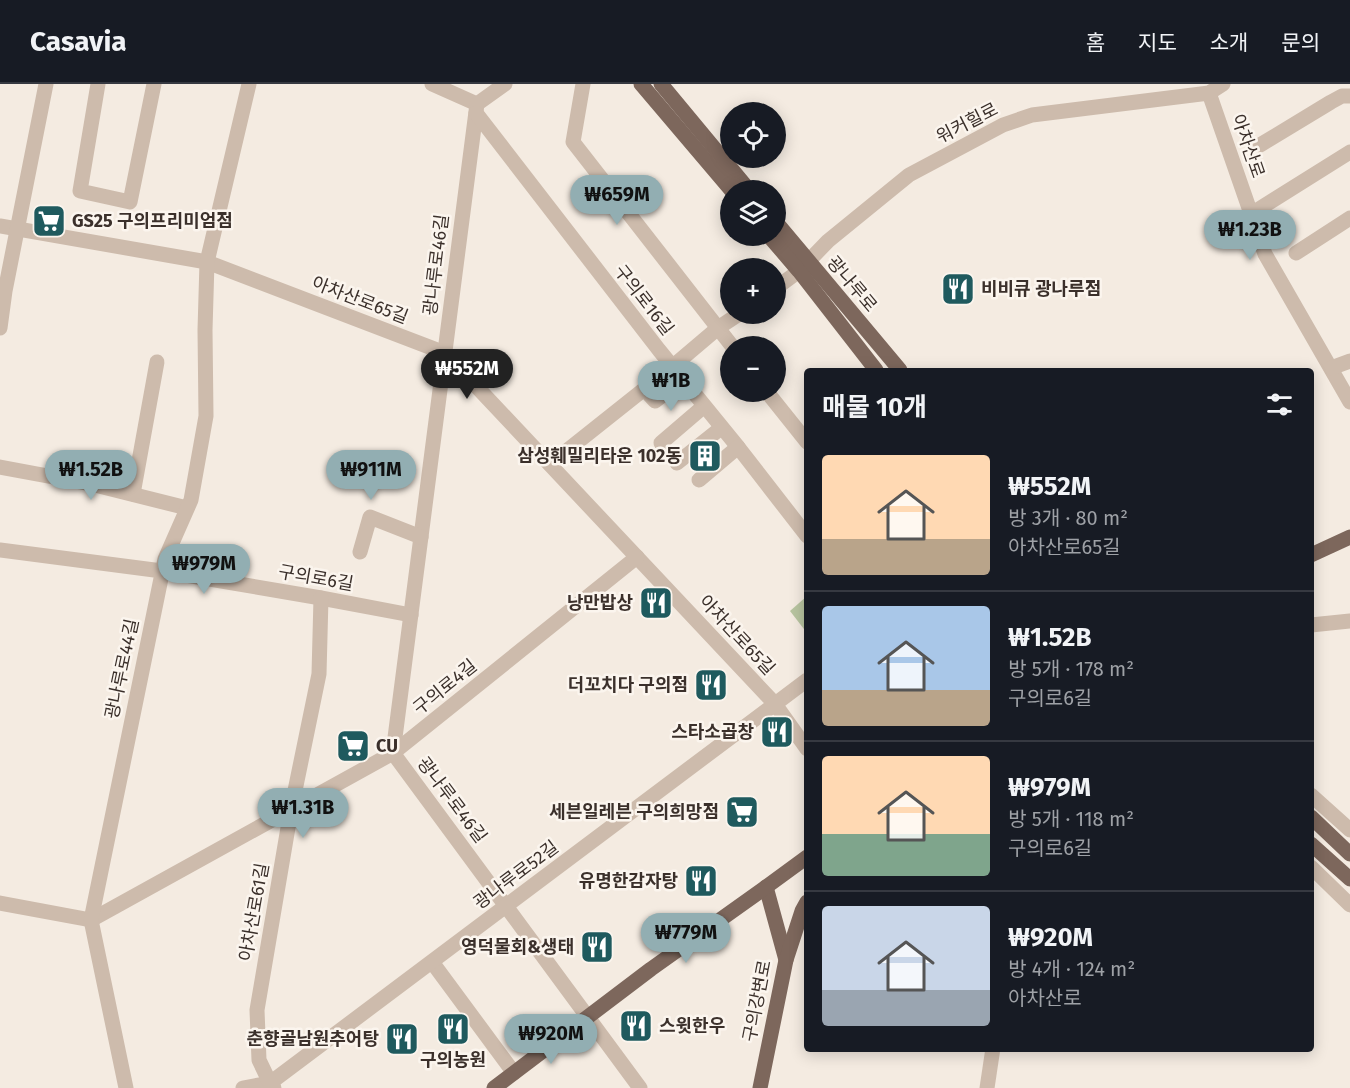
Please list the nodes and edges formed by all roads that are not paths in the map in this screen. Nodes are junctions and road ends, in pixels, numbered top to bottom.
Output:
1 (46, 84) edge
2 (98, 84) edge
3 (154, 84) edge
4 (249, 84) edge
5 (432, 84) edge
6 (505, 84) edge
7 (583, 84) edge
8 (641, 84) edge
9 (661, 84) edge
10 (1223, 84) edge
11 (1209, 93) junction
12 (1350, 96) edge
13 (476, 109) junction
14 (1260, 145) dead end
15 (1350, 152) edge
16 (723, 180) edge
17 (741, 180) edge
18 (1251, 214) junction
19 (1350, 218) edge
20 (0, 226) edge
21 (18, 230) junction
22 (786, 238) edge
23 (780, 246) edge
24 (1296, 253) dead end
25 (207, 262) junction
26 (803, 266) junction
27 (786, 280) edge
28 (724, 324) edge
29 (0, 328) edge
30 (718, 328) junction
31 (724, 336) edge
32 (445, 353) junction
33 (1350, 361) edge
34 (157, 362) dead end
35 (875, 368) edge
36 (898, 368) edge
37 (1330, 368) junction
38 (677, 373) junction
39 (775, 402) edge
40 (1350, 402) edge
41 (704, 407) junction
42 (721, 428) junction
43 (804, 438) edge
44 (661, 443) dead end
45 (738, 447) junction
46 (677, 463) dead end
47 (550, 464) junction
48 (0, 467) edge
49 (699, 480) dead end
50 (133, 494) junction
51 (187, 508) junction
52 (804, 532) edge
53 (421, 537) junction
54 (1343, 540) edge
55 (1314, 543) edge
56 (0, 550) edge
57 (360, 552) dead end
58 (1314, 554) edge
59 (637, 557) junction
60 (162, 571) junction
61 (321, 598) junction
62 (411, 615) junction
63 (1350, 621) edge
64 (1314, 626) edge
65 (804, 682) edge
66 (775, 704) junction
67 (804, 745) edge
68 (393, 753) junction
69 (1314, 798) edge
70 (291, 810) junction
71 (1314, 820) edge
72 (1350, 830) edge
73 (1314, 847) edge
74 (1350, 854) edge
75 (804, 859) edge
76 (1314, 870) edge
77 (1350, 879) edge
78 (766, 887) junction
79 (0, 903) edge
80 (1350, 905) edge
81 (507, 907) junction
82 (804, 907) edge
83 (91, 920) junction
84 (786, 960) junction
85 (432, 962) junction
86 (588, 1016) junction
87 (992, 1052) edge
88 (514, 1073) junction
89 (272, 1086) edge
90 (126, 1088) edge
91 (243, 1088) edge
92 (494, 1088) edge
93 (640, 1088) edge
94 (760, 1088) edge
95 (987, 1088) edge

1 - 21 street
2 - 3 street
4 - 25 street, 광나루로44길
5 - 13 street, 구의로16길
6 - 13 street
7 - 30 street
8 - 16 main road
9 - 17 main road
10 - 11 street, 워커힐로
11 - 18 street, 아차산로
11 - 26 street, 워커힐로
12 - 14 street
13 - 32 street, 광나루로46길
13 - 38 street, 구의로16길
15 - 18 street
18 - 37 street, 아차산로
19 - 24 street
20 - 21 street, 아차산로65길
21 - 25 street, 아차산로65길
21 - 29 street
22 - 26 main road, 광나루로
23 - 26 main road, 광나루로
25 - 32 street, 아차산로65길
25 - 51 street, 광나루로44길
26 - 27 street, 워커힐로
26 - 35 main road, 광나루로
26 - 36 main road, 광나루로
28 - 30 street
30 - 31 street
30 - 38 street
32 - 47 street, 아차산로65길
32 - 53 street, 광나루로46길
33 - 37 street
34 - 50 street
37 - 40 street, 아차산로
38 - 41 street, 구의로16길
38 - 47 street
39 - 43 street
41 - 42 street, 구의로16길
41 - 44 street
42 - 45 street, 구의로16길
42 - 46 street
45 - 49 street
45 - 52 street, 구의로16길
47 - 59 street, 아차산로65길
48 - 50 street
50 - 51 street
51 - 60 street, 광나루로44길
53 - 57 street
53 - 62 street, 광나루로46길
54 - 55 main road
54 - 58 main road
56 - 60 street, 구의로6길
59 - 66 street, 아차산로65길
59 - 68 street, 구의로4길
60 - 61 street, 구의로6길
60 - 83 street, 광나루로44길
61 - 62 street, 구의로6길
61 - 70 street, 아차산로61길
62 - 68 street, 광나루로46길
63 - 64 street
65 - 66 street, 광나루로52길
66 - 67 street, 아차산로65길
66 - 81 street, 광나루로52길
68 - 70 street, 구의로4길
68 - 81 street, 광나루로46길
69 - 72 street
70 - 83 street, 구의로4길
70 - 89 street, 아차산로61길
71 - 74 main road
73 - 77 main road
75 - 78 main road
76 - 80 street
78 - 84 main road, 구의강변로
78 - 86 main road
79 - 83 street
81 - 85 street, 광나루로52길
81 - 86 street, 광나루로46길
82 - 84 main road
83 - 90 street, 광나루로44길
84 - 94 main road, 구의강변로
85 - 88 street
85 - 89 street, 광나루로52길
86 - 88 main road
86 - 93 street, 광나루로46길
87 - 95 street
88 - 92 main road
89 - 91 street, 광나루로52길

